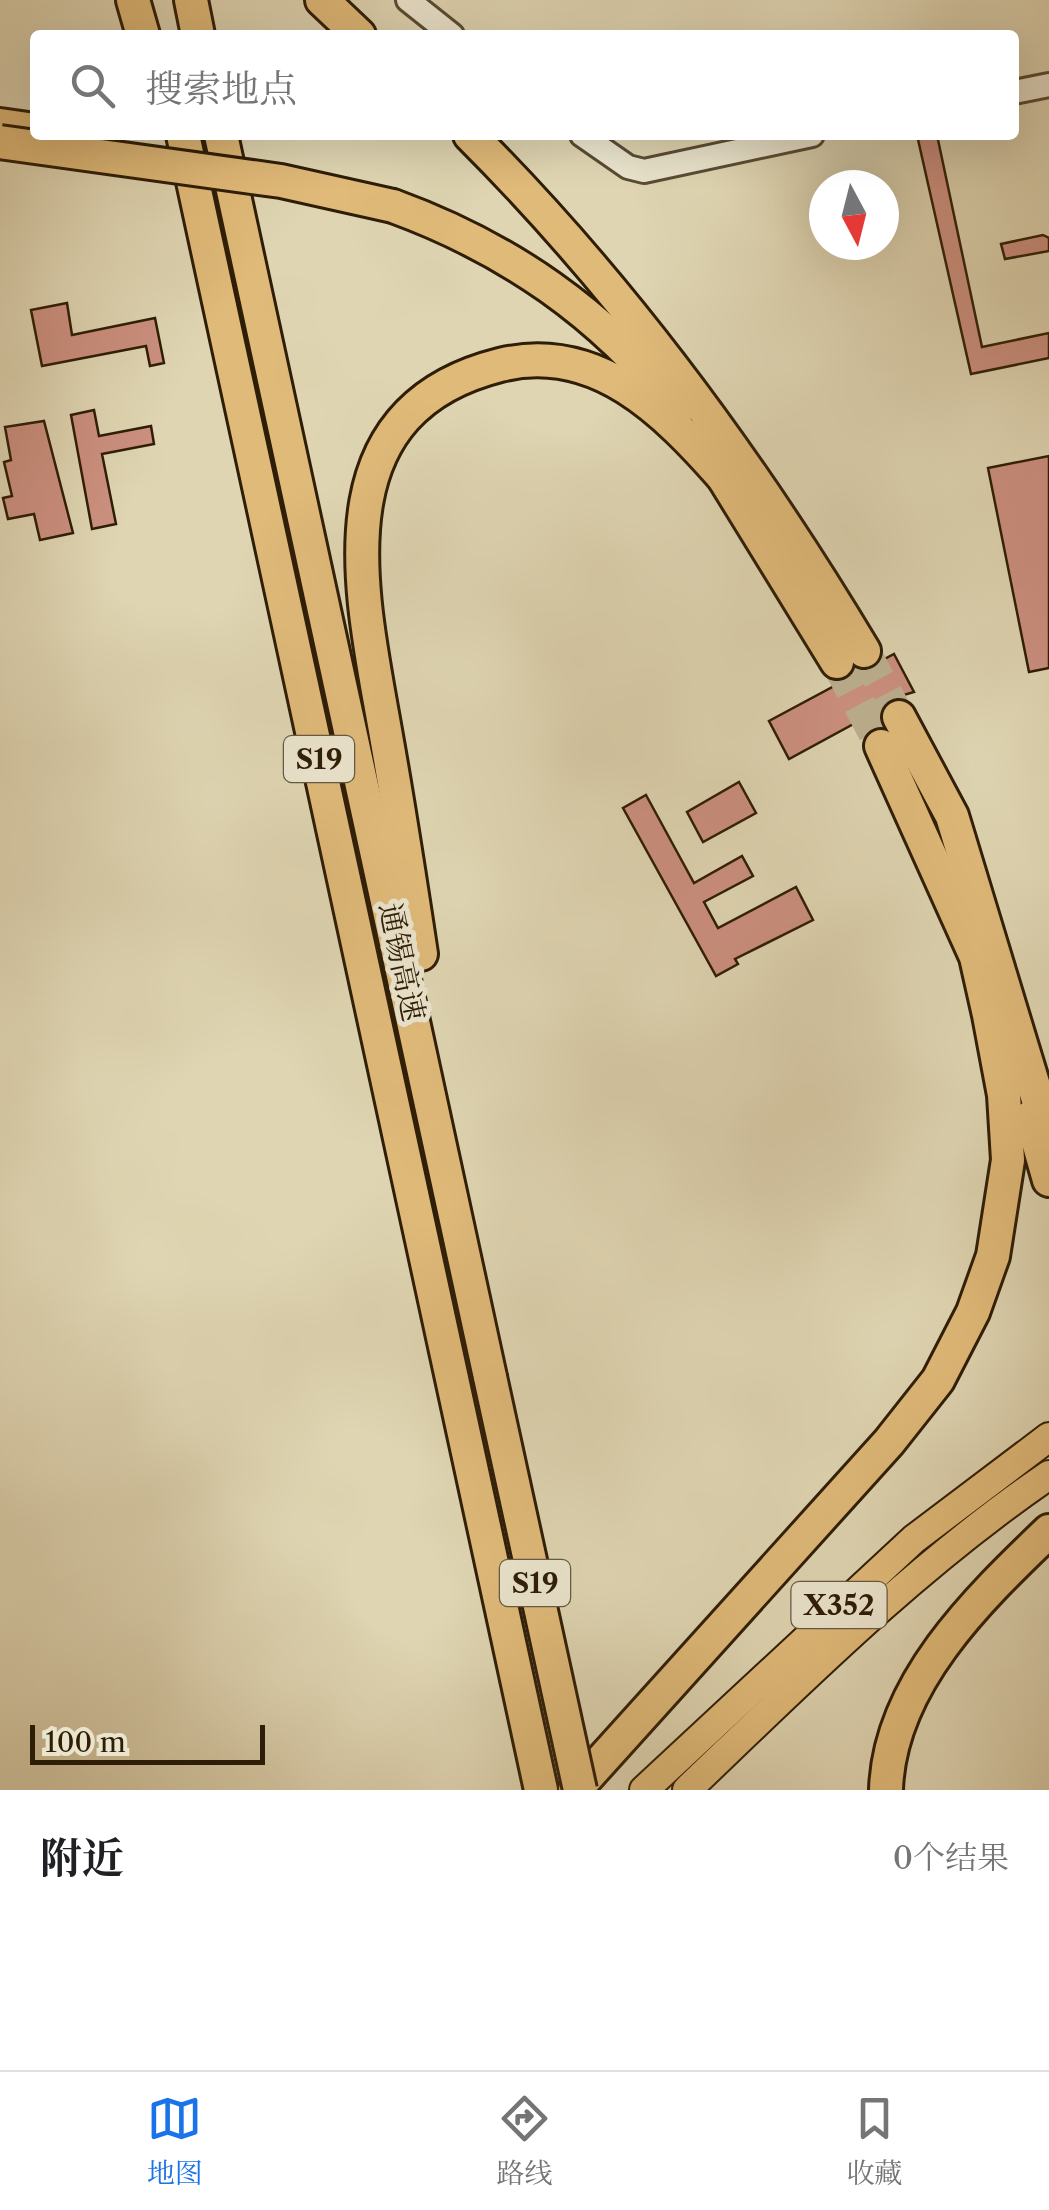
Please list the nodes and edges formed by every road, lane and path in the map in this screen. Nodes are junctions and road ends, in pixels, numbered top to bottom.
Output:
1 (132, 0) edge
2 (154, 0) edge
3 (191, 0) edge
4 (322, 0) edge
5 (408, 0) edge
6 (141, 30) edge
7 (161, 30) edge
8 (197, 30) edge
9 (354, 30) edge
10 (446, 30) edge
11 (1049, 85) edge
12 (1019, 91) edge
13 (0, 125) edge
14 (30, 129) edge
15 (105, 140) edge
16 (169, 140) edge
17 (184, 140) edge
18 (221, 140) edge
19 (475, 140) edge
20 (589, 140) edge
21 (789, 140) edge
22 (0, 142) edge
23 (395, 199) junction
24 (729, 465) junction
25 (262, 496) junction
26 (851, 656) tunnel mouth
27 (899, 717) tunnel mouth
28 (882, 746) tunnel mouth
29 (984, 951) junction
30 (1049, 1070) edge
31 (1049, 1136) edge
32 (1048, 1176) edge
33 (459, 1231) junction
34 (1049, 1438) edge
35 (1049, 1474) edge
36 (1049, 1532) edge
37 (541, 1790) edge
38 (578, 1790) edge
39 (644, 1790) edge
40 (687, 1790) edge
41 (886, 1790) edge

1 - 6 highway
2 - 7 highway
3 - 8 highway
4 - 9 highway
5 - 10 street
11 - 12 street
13 - 14 highway
15 - 23 highway
16 - 25 highway
17 - 25 highway, 通锡高速 / S19
18 - 33 highway, 通锡高速 / S19
19 - 24 highway
20 - 21 street
22 - 23 highway, bridge
23 - 24 highway
24 - 26 highway
24 - 33 highway
25 - 37 highway, 通锡高速 / S19
27 - 29 highway
28 - 29 highway
29 - 30 highway
29 - 31 highway
29 - 32 highway
29 - 38 highway
33 - 38 highway, 通锡高速 / S19, bridge
34 - 39 main road, X352
35 - 40 main road, X352
36 - 41 highway

